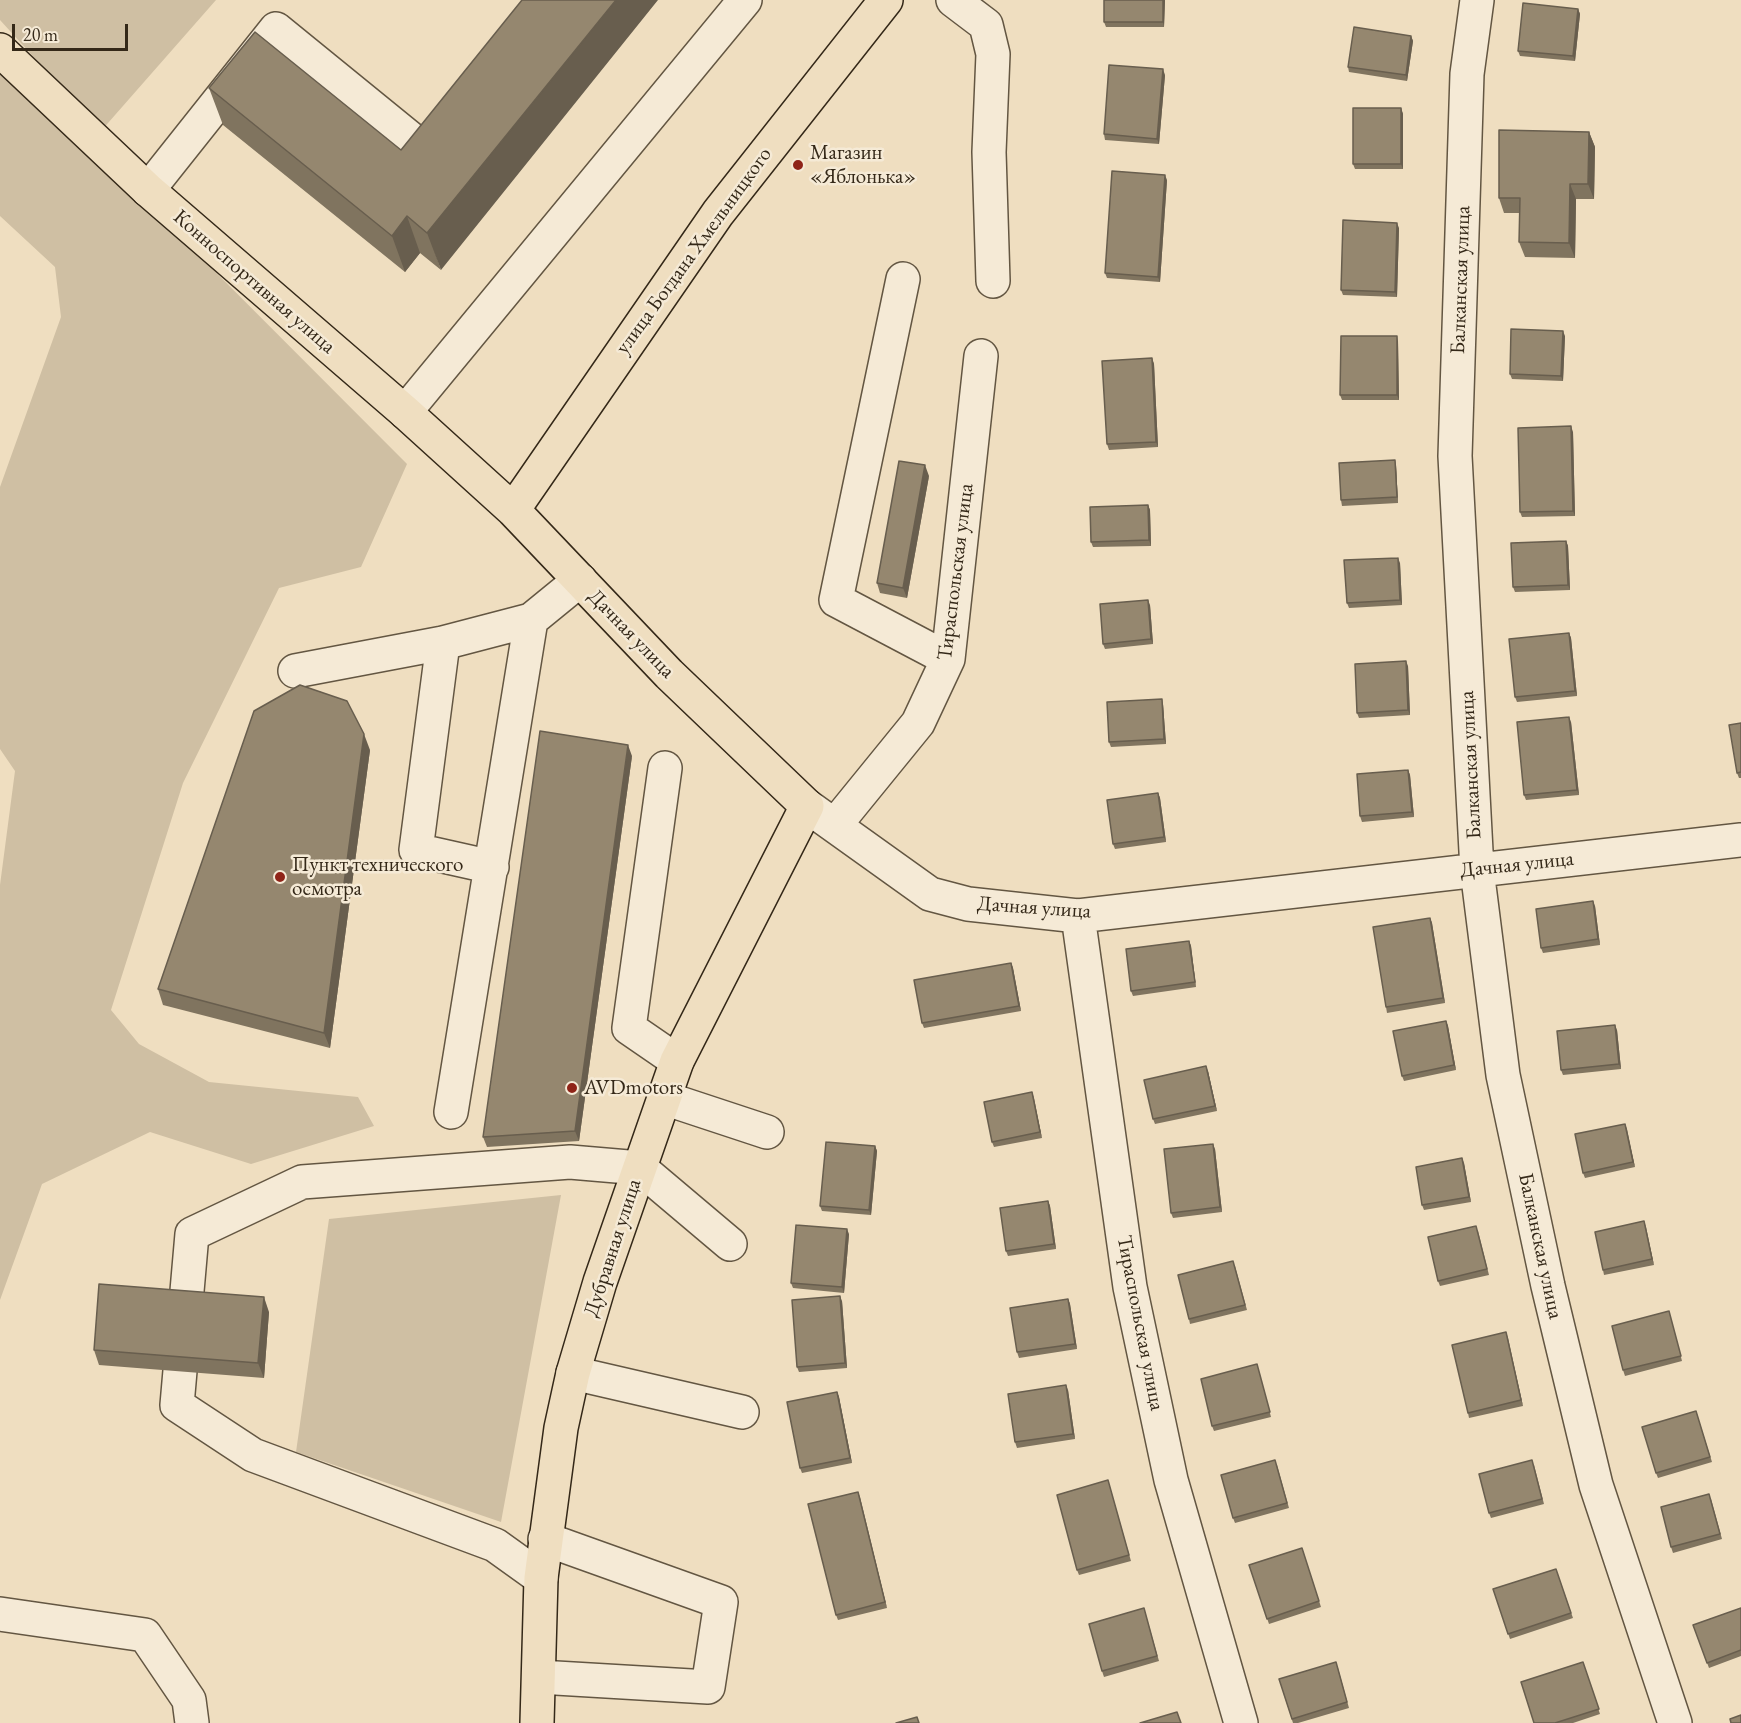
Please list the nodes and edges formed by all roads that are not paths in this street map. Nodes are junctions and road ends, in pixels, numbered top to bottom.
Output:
1 (745, 0) edge
2 (886, 0) edge
3 (953, 0) edge
4 (1477, 0) edge
5 (0, 50) edge
6 (462, 119) edge
7 (148, 190) junction
8 (903, 279) dead end
9 (993, 281) dead end
10 (981, 356) dead end
11 (405, 412) junction
12 (513, 510) junction
13 (580, 580) junction
14 (531, 620) junction
15 (443, 643) junction
16 (948, 660) junction
17 (295, 671) dead end
18 (665, 768) dead end
19 (807, 806) junction
20 (835, 825) junction
21 (1741, 840) edge
22 (492, 867) junction
23 (1476, 870) junction
24 (1078, 916) junction
25 (677, 1061) junction
26 (664, 1098) junction
27 (451, 1113) dead end
28 (767, 1132) dead end
29 (640, 1168) junction
30 (730, 1244) dead end
31 (573, 1373) junction
32 (742, 1412) dead end
33 (545, 1539) junction
34 (541, 1578) junction
35 (0, 1614) edge
36 (538, 1677) junction
37 (192, 1723) edge
38 (537, 1723) edge
39 (1241, 1723) edge
40 (1675, 1723) edge

1 - 11 street
2 - 12 main road, улица Богдана Хмельницкого
3 - 9 street
4 - 23 street, Балканская улица
5 - 7 main road, Конноспортивная улица
6 - 7 street
7 - 11 main road, Конноспортивная улица
8 - 16 street
10 - 16 street, Тираспольская улица
11 - 12 main road, Конноспортивная улица
12 - 13 main road, Дачная улица
13 - 14 street
13 - 19 main road, Дачная улица
14 - 15 street
14 - 22 street
15 - 17 street
15 - 22 street
16 - 20 street, Тираспольская улица
18 - 25 street
19 - 20 street, Дачная улица
19 - 25 main road, Дубравная улица
20 - 24 street, Дачная улица
21 - 23 street, Дачная улица
22 - 27 street
23 - 24 street, Дачная улица
23 - 40 street, Балканская улица
24 - 39 street, Тираспольская улица
25 - 26 main road, Дубравная улица
26 - 28 street
26 - 29 main road, Дубравная улица
29 - 30 street
29 - 31 main road, Дубравная улица
29 - 34 street
31 - 32 street
31 - 33 main road, Дубравная улица
33 - 34 main road, Дубравная улица
33 - 36 street
34 - 36 main road, Дубравная улица
35 - 37 street
36 - 38 main road, Дубравная улица

